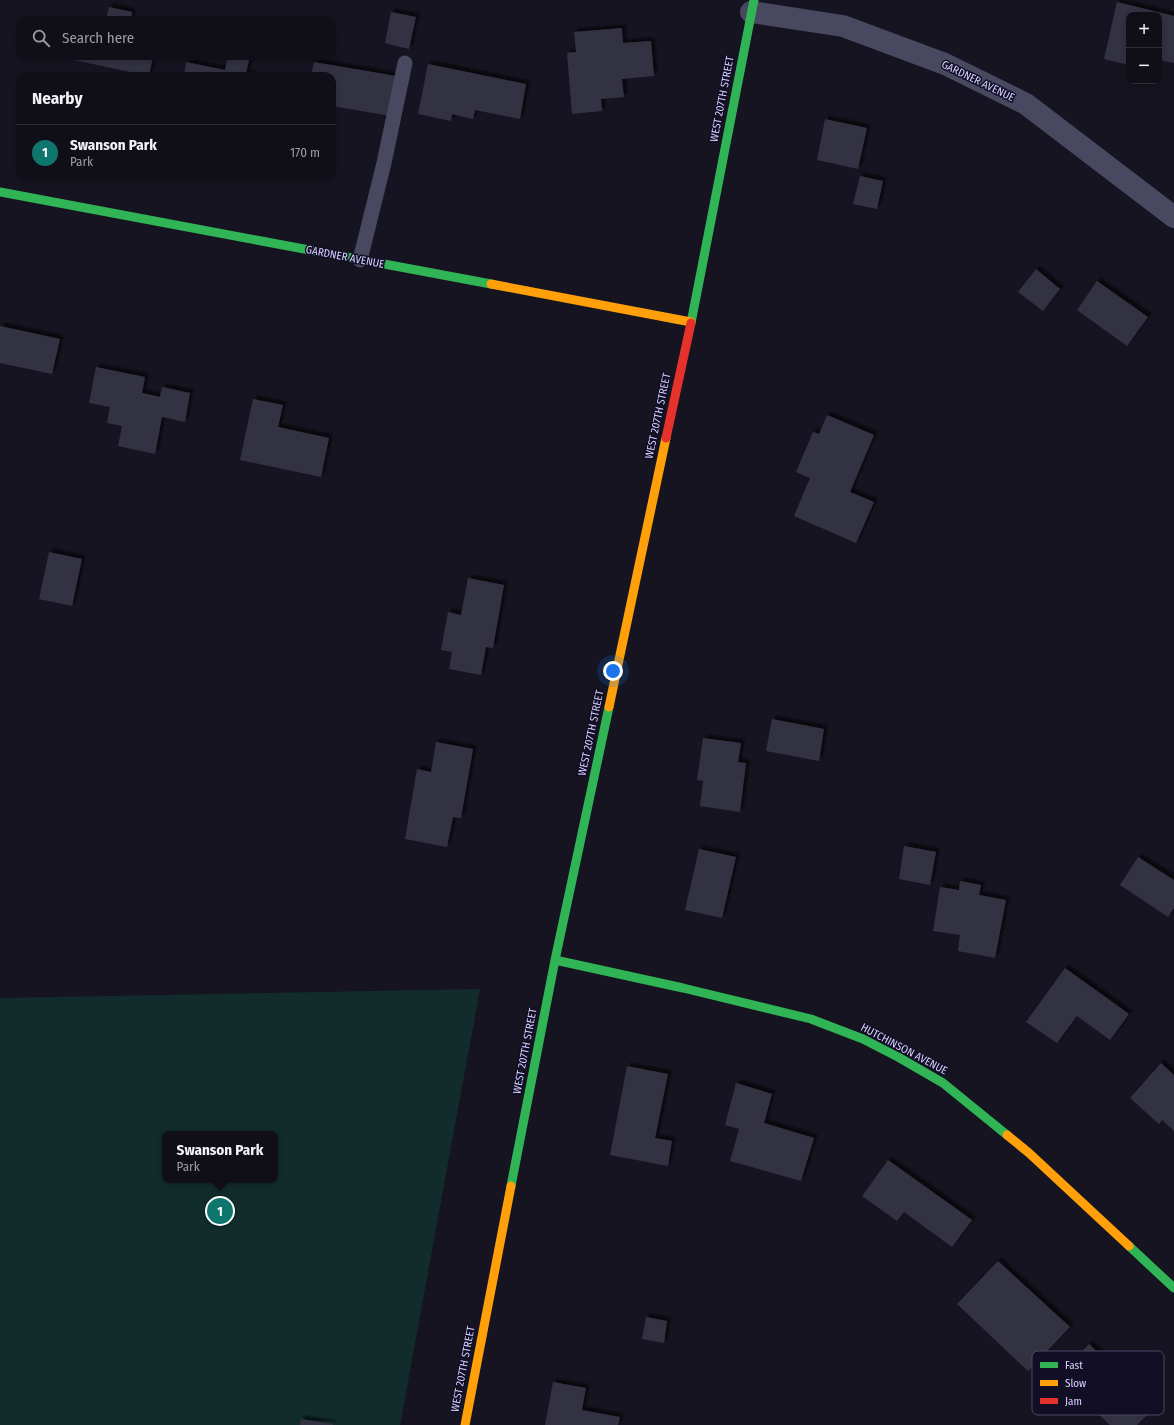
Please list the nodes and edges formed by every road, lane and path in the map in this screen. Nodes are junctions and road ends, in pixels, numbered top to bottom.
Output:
1 (753, 6) edge
2 (405, 63) dead end
3 (0, 192) edge
4 (1174, 217) edge
5 (360, 260) junction
6 (691, 322) junction
7 (555, 960) junction
8 (1174, 1288) edge
9 (465, 1425) edge

1 - 4 street, GARDNER AVENUE
1 - 6 street, WEST 207TH STREET
2 - 5 lane
3 - 5 street, GARDNER AVENUE
5 - 6 street, GARDNER AVENUE
6 - 7 street, WEST 207TH STREET
7 - 8 street, HUTCHINSON AVENUE
7 - 9 street, WEST 207TH STREET

